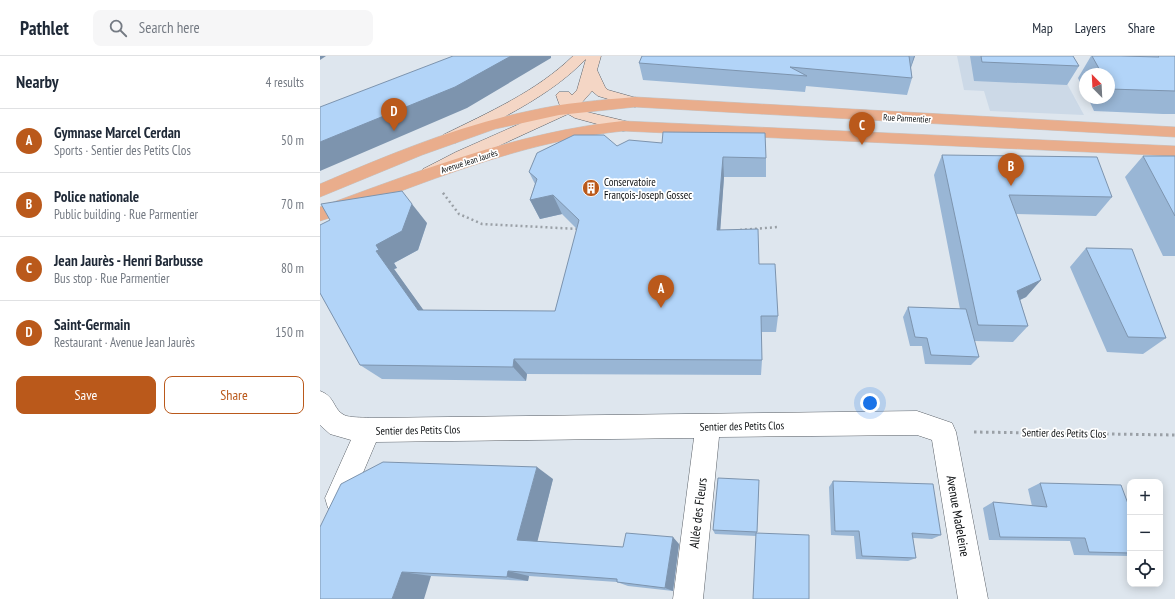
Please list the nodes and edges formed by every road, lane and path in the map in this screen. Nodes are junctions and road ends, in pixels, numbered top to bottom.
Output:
1 (581, 56) edge
2 (592, 63) edge
3 (568, 70) junction
4 (635, 102) junction
5 (568, 108) junction
6 (623, 126) junction
7 (1175, 132) edge
8 (447, 140) junction
9 (1175, 151) edge
10 (417, 179) junction
11 (320, 191) edge
12 (442, 192) dead end
13 (320, 214) edge
14 (778, 227) dead end
15 (583, 229) edge
16 (739, 230) edge
17 (320, 402) edge
18 (708, 426) junction
19 (369, 430) junction
20 (943, 432) junction
21 (1175, 435) edge
22 (338, 498) edge
23 (688, 599) edge
24 (973, 599) edge

1 - 3 main road
2 - 4 main road
2 - 5 main road
3 - 5 main road
3 - 8 main road
4 - 5 main road, Rue Parmentier
4 - 7 main road, Rue Parmentier
5 - 6 main road
5 - 8 main road
5 - 10 main road
6 - 9 main road, Rue Parmentier
6 - 10 main road, Avenue Jean Jaurès
8 - 11 main road
10 - 13 main road, Avenue Jean Jaurès
12 - 15 path
14 - 16 path
17 - 19 street, Sentier des Petits Clos
18 - 19 street, Sentier des Petits Clos
18 - 20 street, Sentier des Petits Clos
18 - 23 street, Allée des Fleurs
19 - 22 street
20 - 21 path, Sentier des Petits Clos
20 - 24 street, Avenue Madeleine

